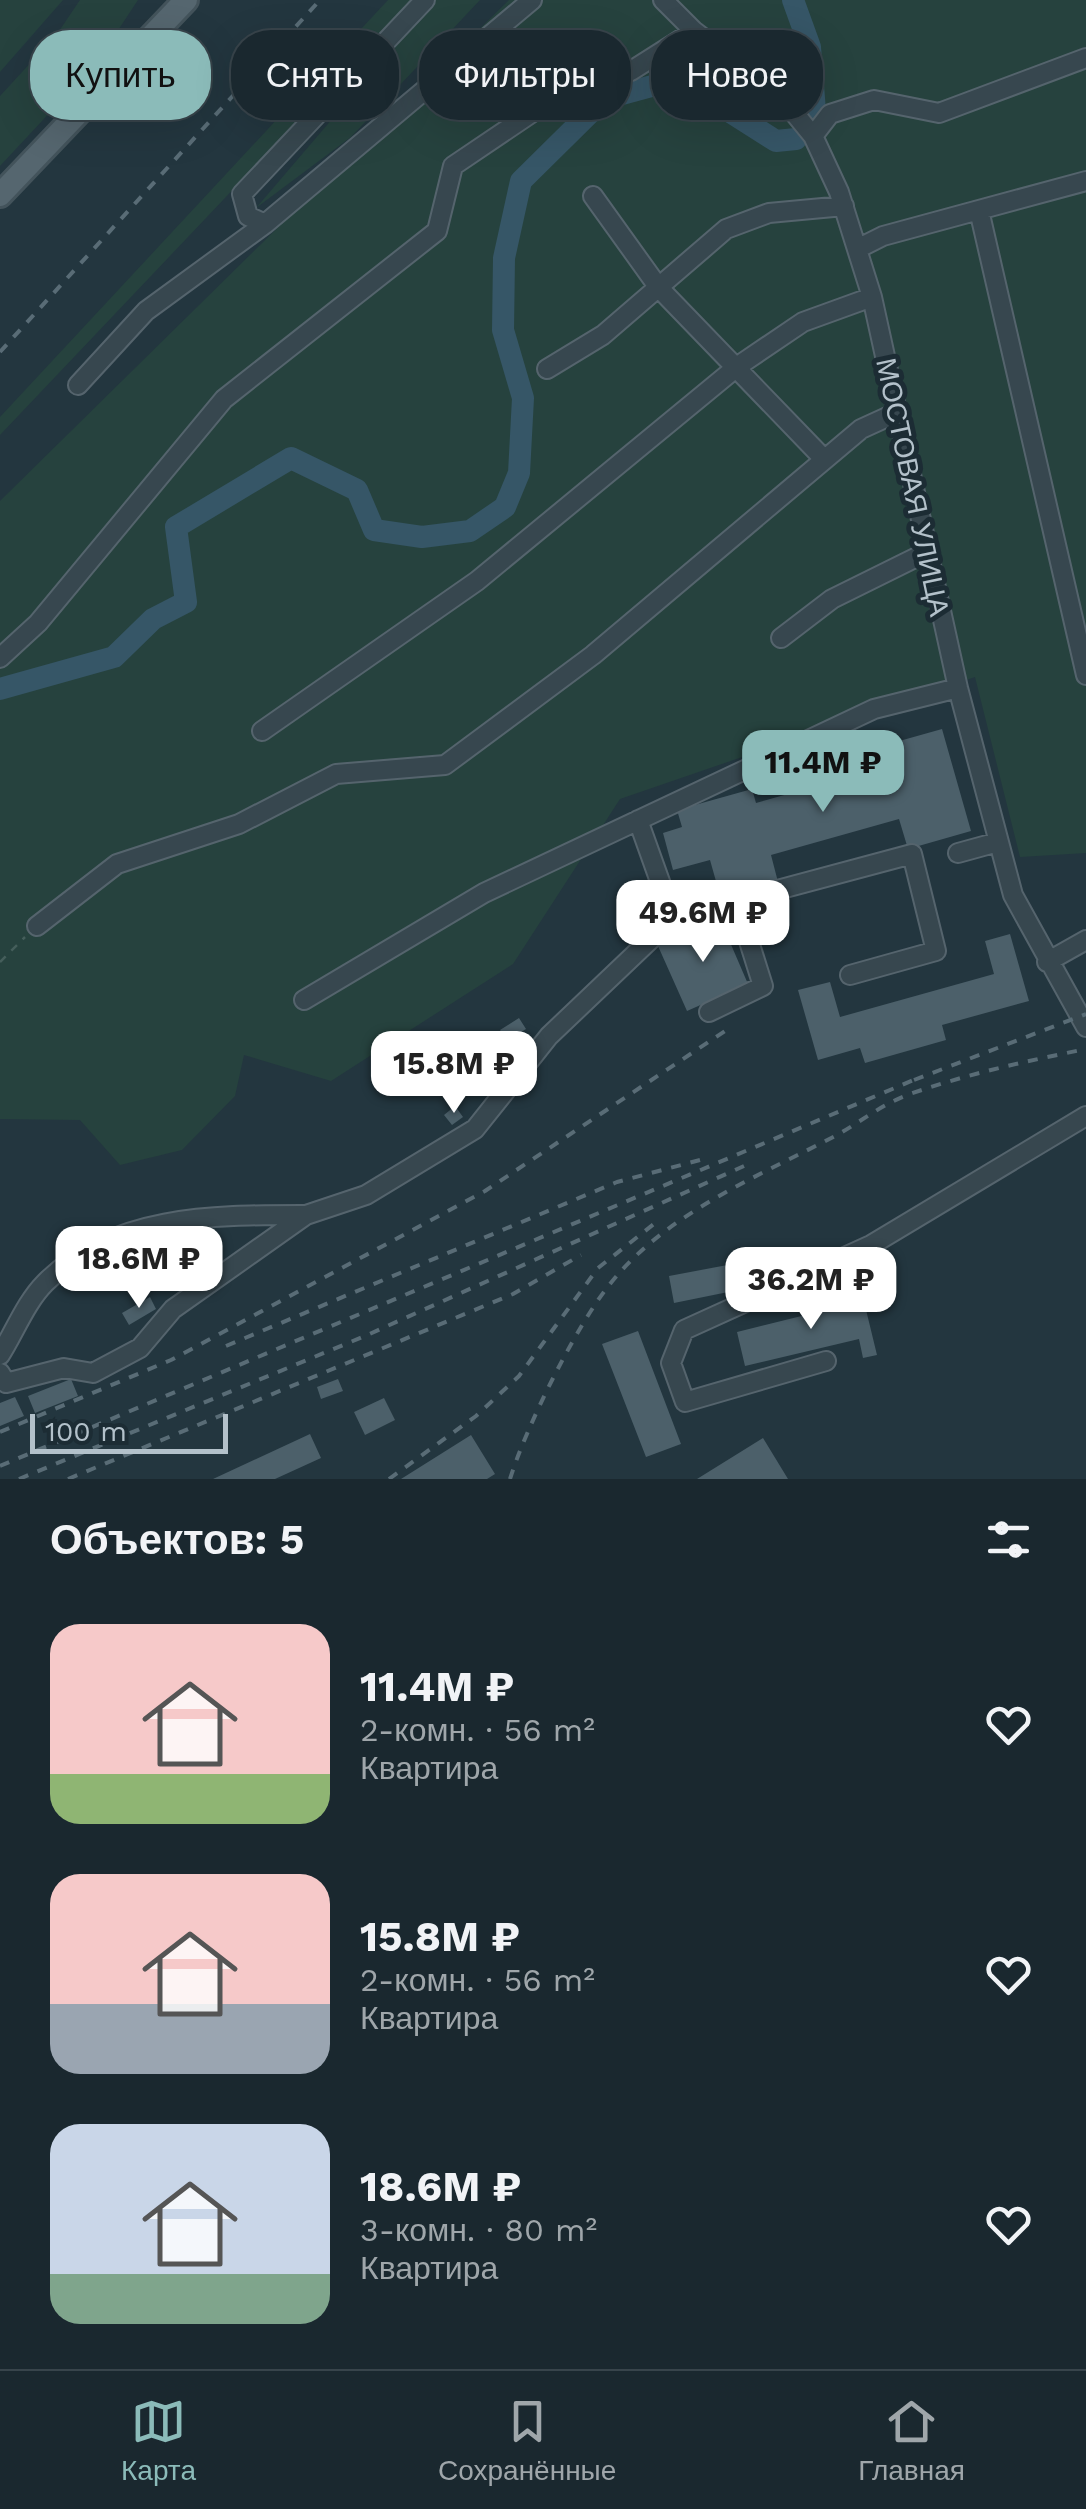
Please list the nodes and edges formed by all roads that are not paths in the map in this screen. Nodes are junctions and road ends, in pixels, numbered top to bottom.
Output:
1 (186, 0) edge
2 (425, 0) edge
3 (532, 0) edge
4 (663, 0) edge
5 (693, 30) edge
6 (651, 58) edge
7 (1086, 58) edge
8 (800, 120) edge
9 (813, 136) junction
10 (1085, 183) edge
11 (0, 195) edge
12 (593, 196) dead end
13 (844, 206) junction
14 (979, 210) junction
15 (266, 224) junction
16 (859, 248) junction
17 (659, 288) junction
18 (872, 297) junction
19 (738, 366) junction
20 (547, 369) dead end
21 (78, 385) dead end
22 (896, 413) junction
23 (824, 459) junction
24 (927, 552) junction
25 (781, 638) dead end
26 (0, 658) edge
27 (1086, 675) edge
28 (958, 688) junction
29 (262, 731) dead end
30 (638, 820) junction
31 (998, 842) junction
32 (958, 853) dead end
33 (736, 900) junction
34 (673, 918) junction
35 (37, 926) road end
36 (1086, 940) edge
37 (1047, 962) junction
38 (850, 974) dead end
39 (304, 1000) dead end
40 (1080, 1003) edge
41 (709, 1012) dead end
42 (1086, 1027) edge
43 (1086, 1116) edge
44 (306, 1215) junction
45 (0, 1355) edge
46 (826, 1361) dead end
47 (0, 1373) edge

1 - 11 main road
2 - 15 street
3 - 15 street
4 - 5 street, МОСТОВАЯ УЛИЦА
6 - 26 street
7 - 9 street
8 - 9 street, МОСТОВАЯ УЛИЦА
9 - 13 street, МОСТОВАЯ УЛИЦА
10 - 14 street
12 - 17 street
13 - 16 street, МОСТОВАЯ УЛИЦА
13 - 17 street
14 - 16 street
14 - 27 street
15 - 21 street
16 - 18 street, МОСТОВАЯ УЛИЦА
17 - 19 street
17 - 20 street
18 - 19 street
18 - 22 street, МОСТОВАЯ УЛИЦА
19 - 23 street
19 - 29 street
22 - 23 street
22 - 24 street, МОСТОВАЯ УЛИЦА
23 - 35 street
24 - 25 street
24 - 28 street, МОСТОВАЯ УЛИЦА
28 - 30 street
28 - 31 street, МОСТОВАЯ УЛИЦА
30 - 34 street
30 - 39 street
31 - 32 street
31 - 37 street, МОСТОВАЯ УЛИЦА
33 - 34 street
33 - 38 street
33 - 41 street
34 - 44 street
36 - 37 street
37 - 40 street, МОСТОВАЯ УЛИЦА
40 - 42 street, МОСТОВАЯ УЛИЦА
43 - 46 street
44 - 45 street
44 - 47 street

